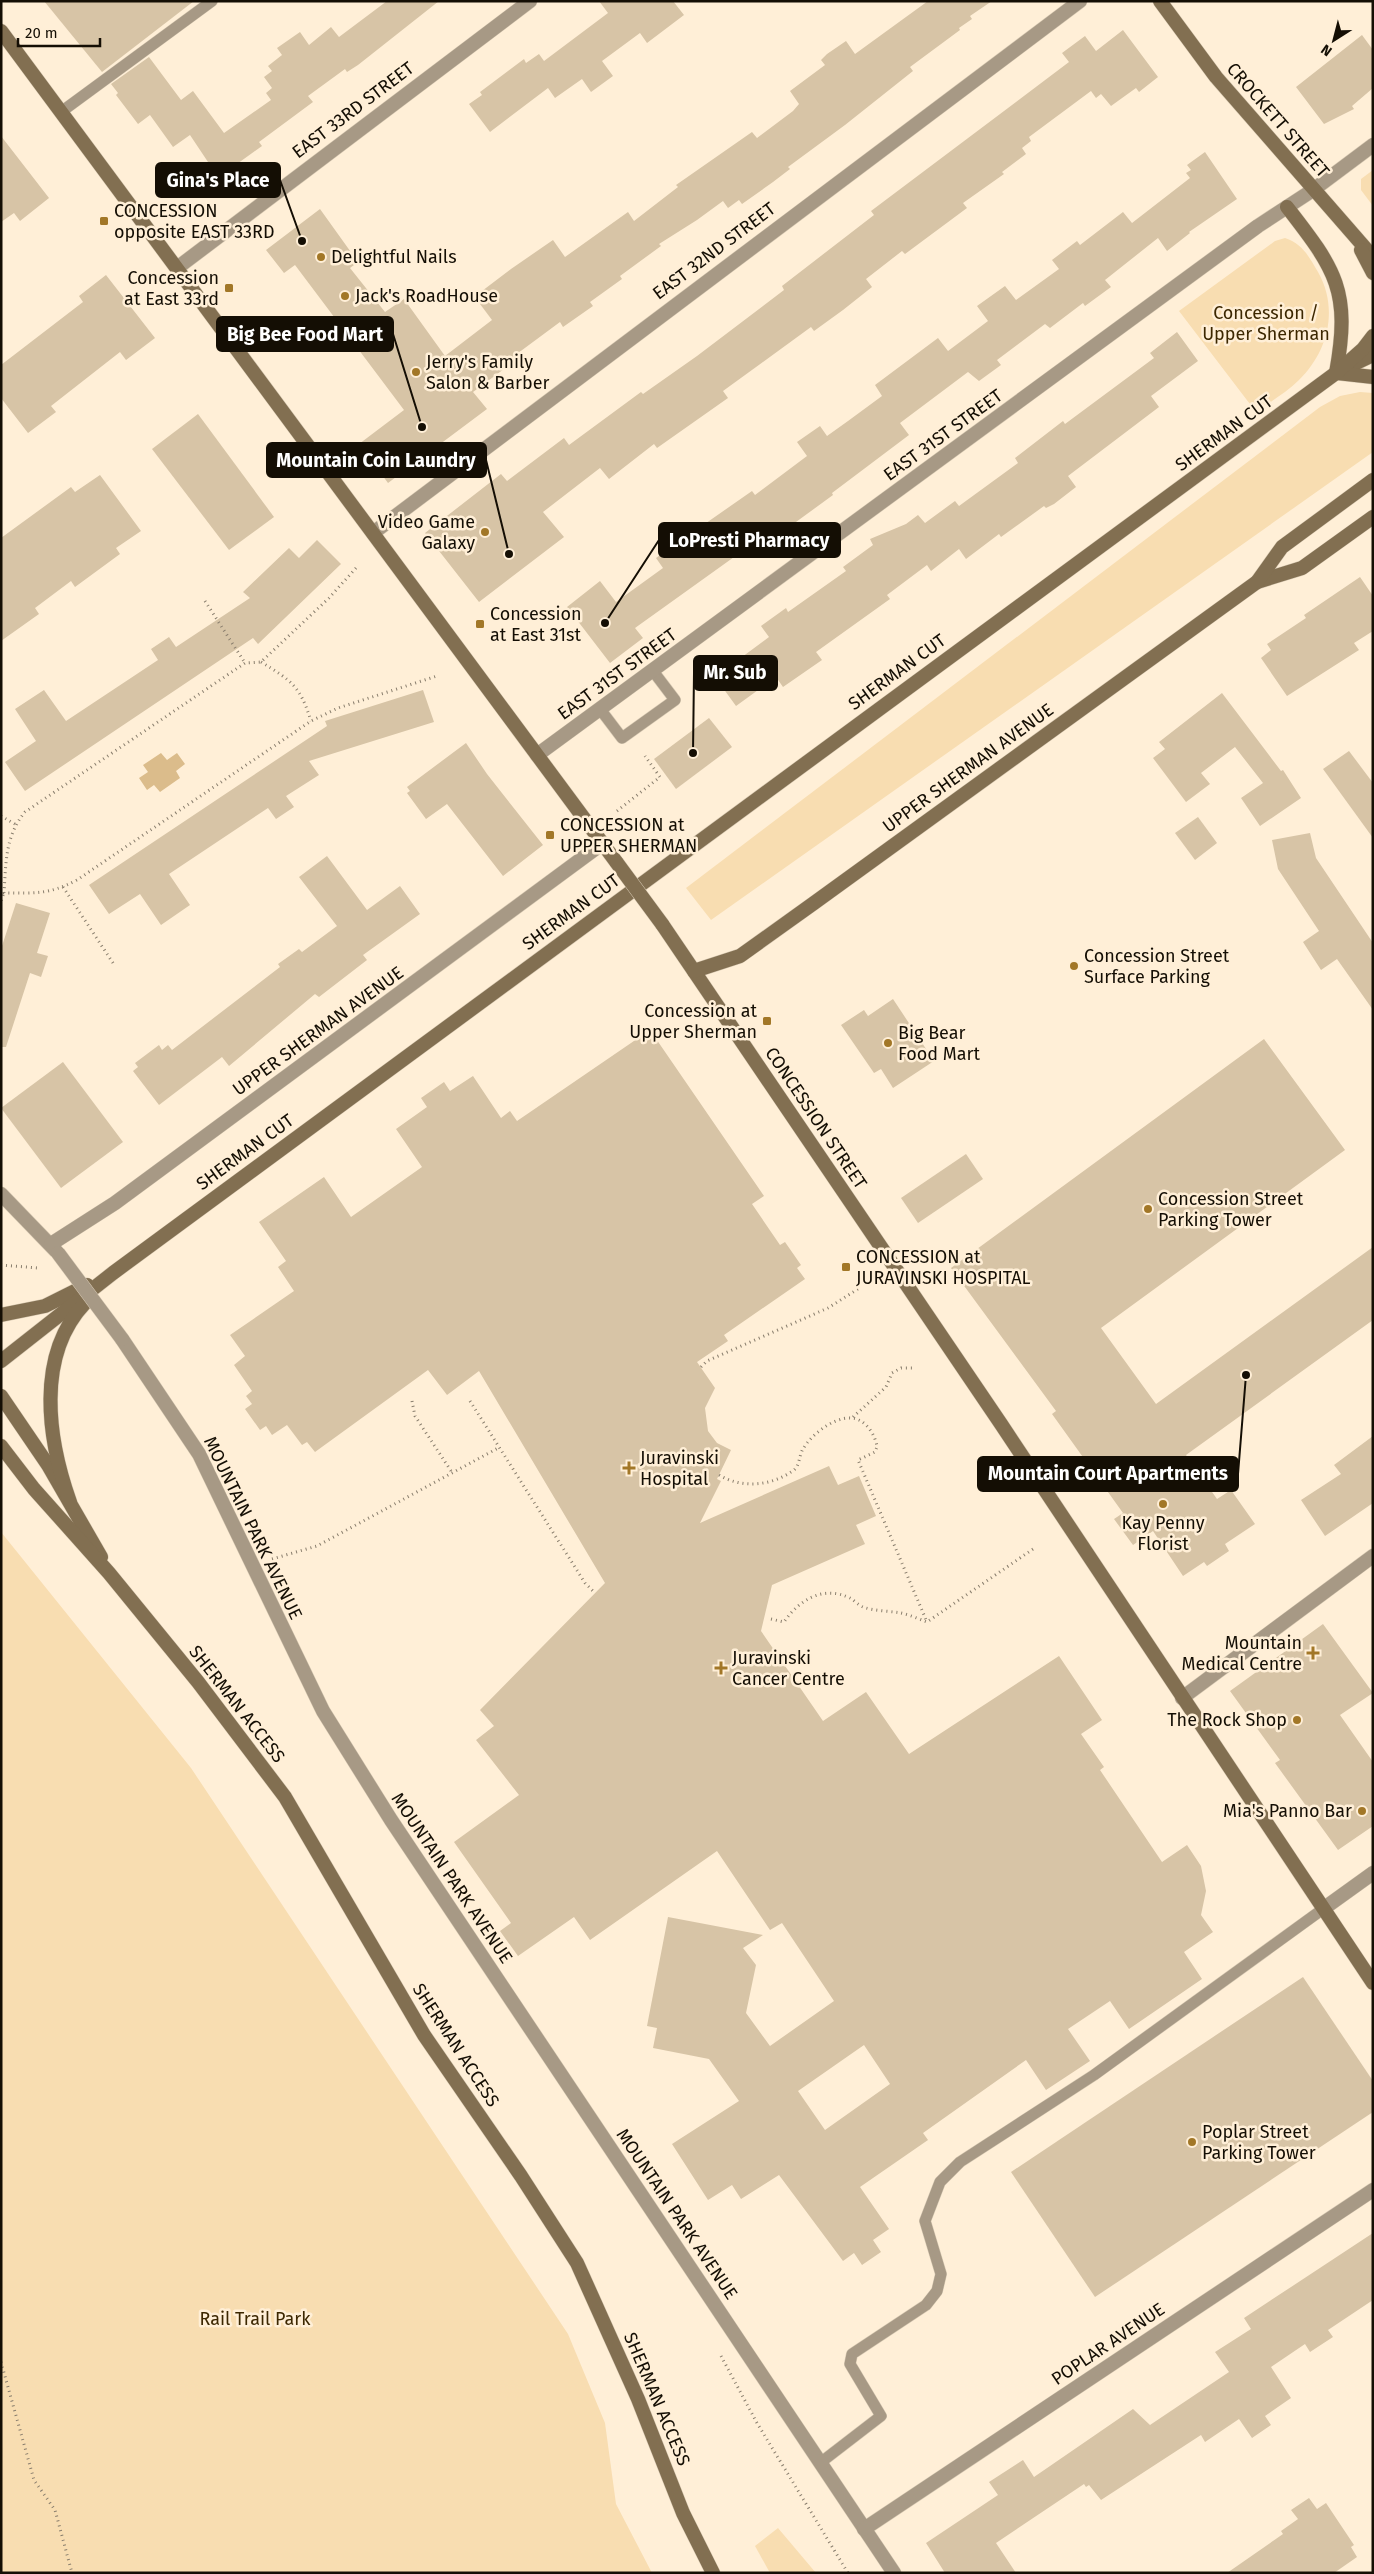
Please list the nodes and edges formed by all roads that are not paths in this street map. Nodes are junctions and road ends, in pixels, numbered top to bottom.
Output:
1 (212, 1) edge
2 (530, 1) edge
3 (1080, 1) edge
4 (1160, 1) edge
5 (1, 31) edge
6 (61, 112) junction
7 (1373, 146) edge
8 (1313, 190) junction
9 (1287, 206) junction
10 (1349, 230) junction
11 (1373, 257) edge
12 (177, 268) junction
13 (1373, 273) edge
14 (1373, 336) edge
15 (1373, 355) edge
16 (1336, 373) junction
17 (1373, 377) edge
18 (1373, 480) edge
19 (1373, 517) edge
20 (373, 533) junction
21 (1257, 582) junction
22 (653, 671) junction
23 (600, 709) junction
24 (537, 755) junction
25 (603, 843) junction
26 (694, 971) junction
27 (1, 1194) edge
28 (54, 1249) junction
29 (113, 1273) junction
30 (1, 1315) edge
31 (1, 1362) edge
32 (1, 1396) edge
33 (1, 1446) edge
34 (70, 1502) junction
35 (1373, 1556) edge
36 (109, 1573) junction
37 (1182, 1698) junction
38 (1373, 1873) edge
39 (1323, 1909) junction
40 (1373, 1982) edge
41 (1373, 2190) edge
42 (820, 2463) junction
43 (864, 2529) junction
44 (713, 2573) edge
45 (894, 2573) edge

1 - 6 lane
2 - 12 street, EAST 33RD STREET
3 - 20 street, EAST 32ND STREET
4 - 8 main road, CROCKETT STREET
5 - 6 main road, CONCESSION STREET
6 - 12 main road, CONCESSION STREET
7 - 8 street, EAST 31ST STREET
8 - 9 street, EAST 31ST STREET
8 - 10 main road, CROCKETT STREET
9 - 16 main road
9 - 22 street, EAST 31ST STREET
10 - 11 main road, CROCKETT STREET
10 - 13 main road
12 - 20 main road, CONCESSION STREET
14 - 16 main road
15 - 16 main road
16 - 17 main road
16 - 29 main road, SHERMAN CUT
18 - 21 main road, UPPER SHERMAN AVENUE
19 - 21 main road, UPPER SHERMAN AVENUE
20 - 24 main road, CONCESSION STREET
21 - 26 main road, UPPER SHERMAN AVENUE
22 - 23 street, EAST 31ST STREET
22 - 23 lane
23 - 24 street, EAST 31ST STREET
24 - 25 main road, CONCESSION STREET
25 - 26 main road, CONCESSION STREET, bridge
25 - 28 street, UPPER SHERMAN AVENUE
26 - 37 main road, CONCESSION STREET
27 - 28 street, MOUNTAIN PARK AVENUE
28 - 42 street, MOUNTAIN PARK AVENUE, bridge
29 - 30 main road
29 - 31 main road, SHERMAN CUT
29 - 34 main road
32 - 34 main road, SHERMAN ACCESS
33 - 36 main road, SHERMAN ACCESS
34 - 36 main road, SHERMAN ACCESS
35 - 37 street
36 - 44 main road, SHERMAN ACCESS
37 - 39 main road, CONCESSION STREET
38 - 39 street
39 - 40 main road, CONCESSION STREET
39 - 42 lane
41 - 43 street, POPLAR AVENUE
42 - 43 street, MOUNTAIN PARK AVENUE
43 - 45 street, MOUNTAIN PARK AVENUE

